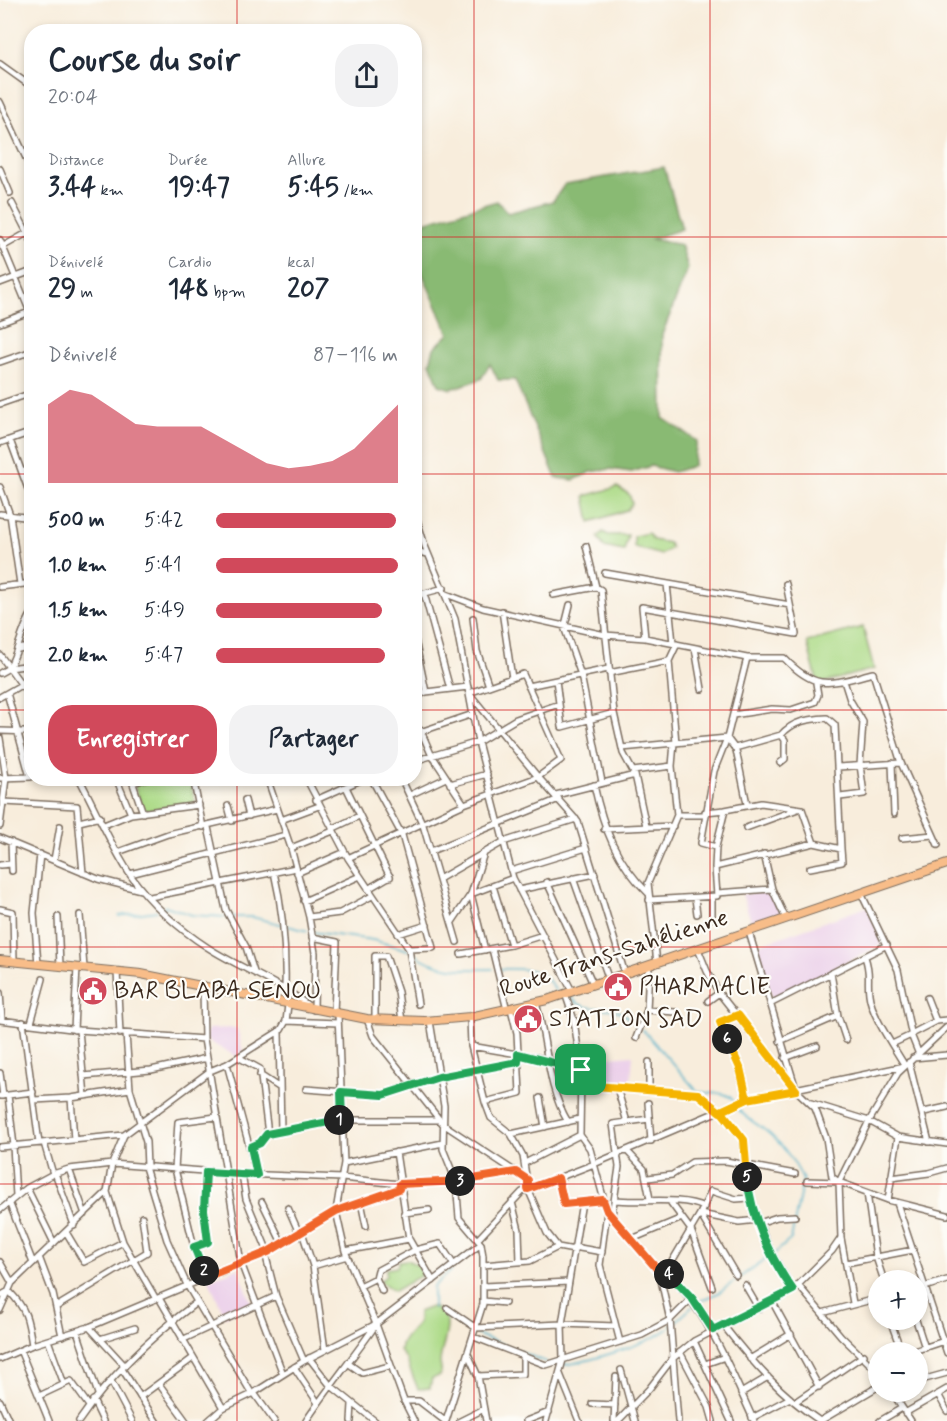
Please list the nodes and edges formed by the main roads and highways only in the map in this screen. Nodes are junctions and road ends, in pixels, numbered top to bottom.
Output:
1 (947, 864) edge
2 (0, 960) edge

1 - 2 highway, Route Trans-Sahélienne

